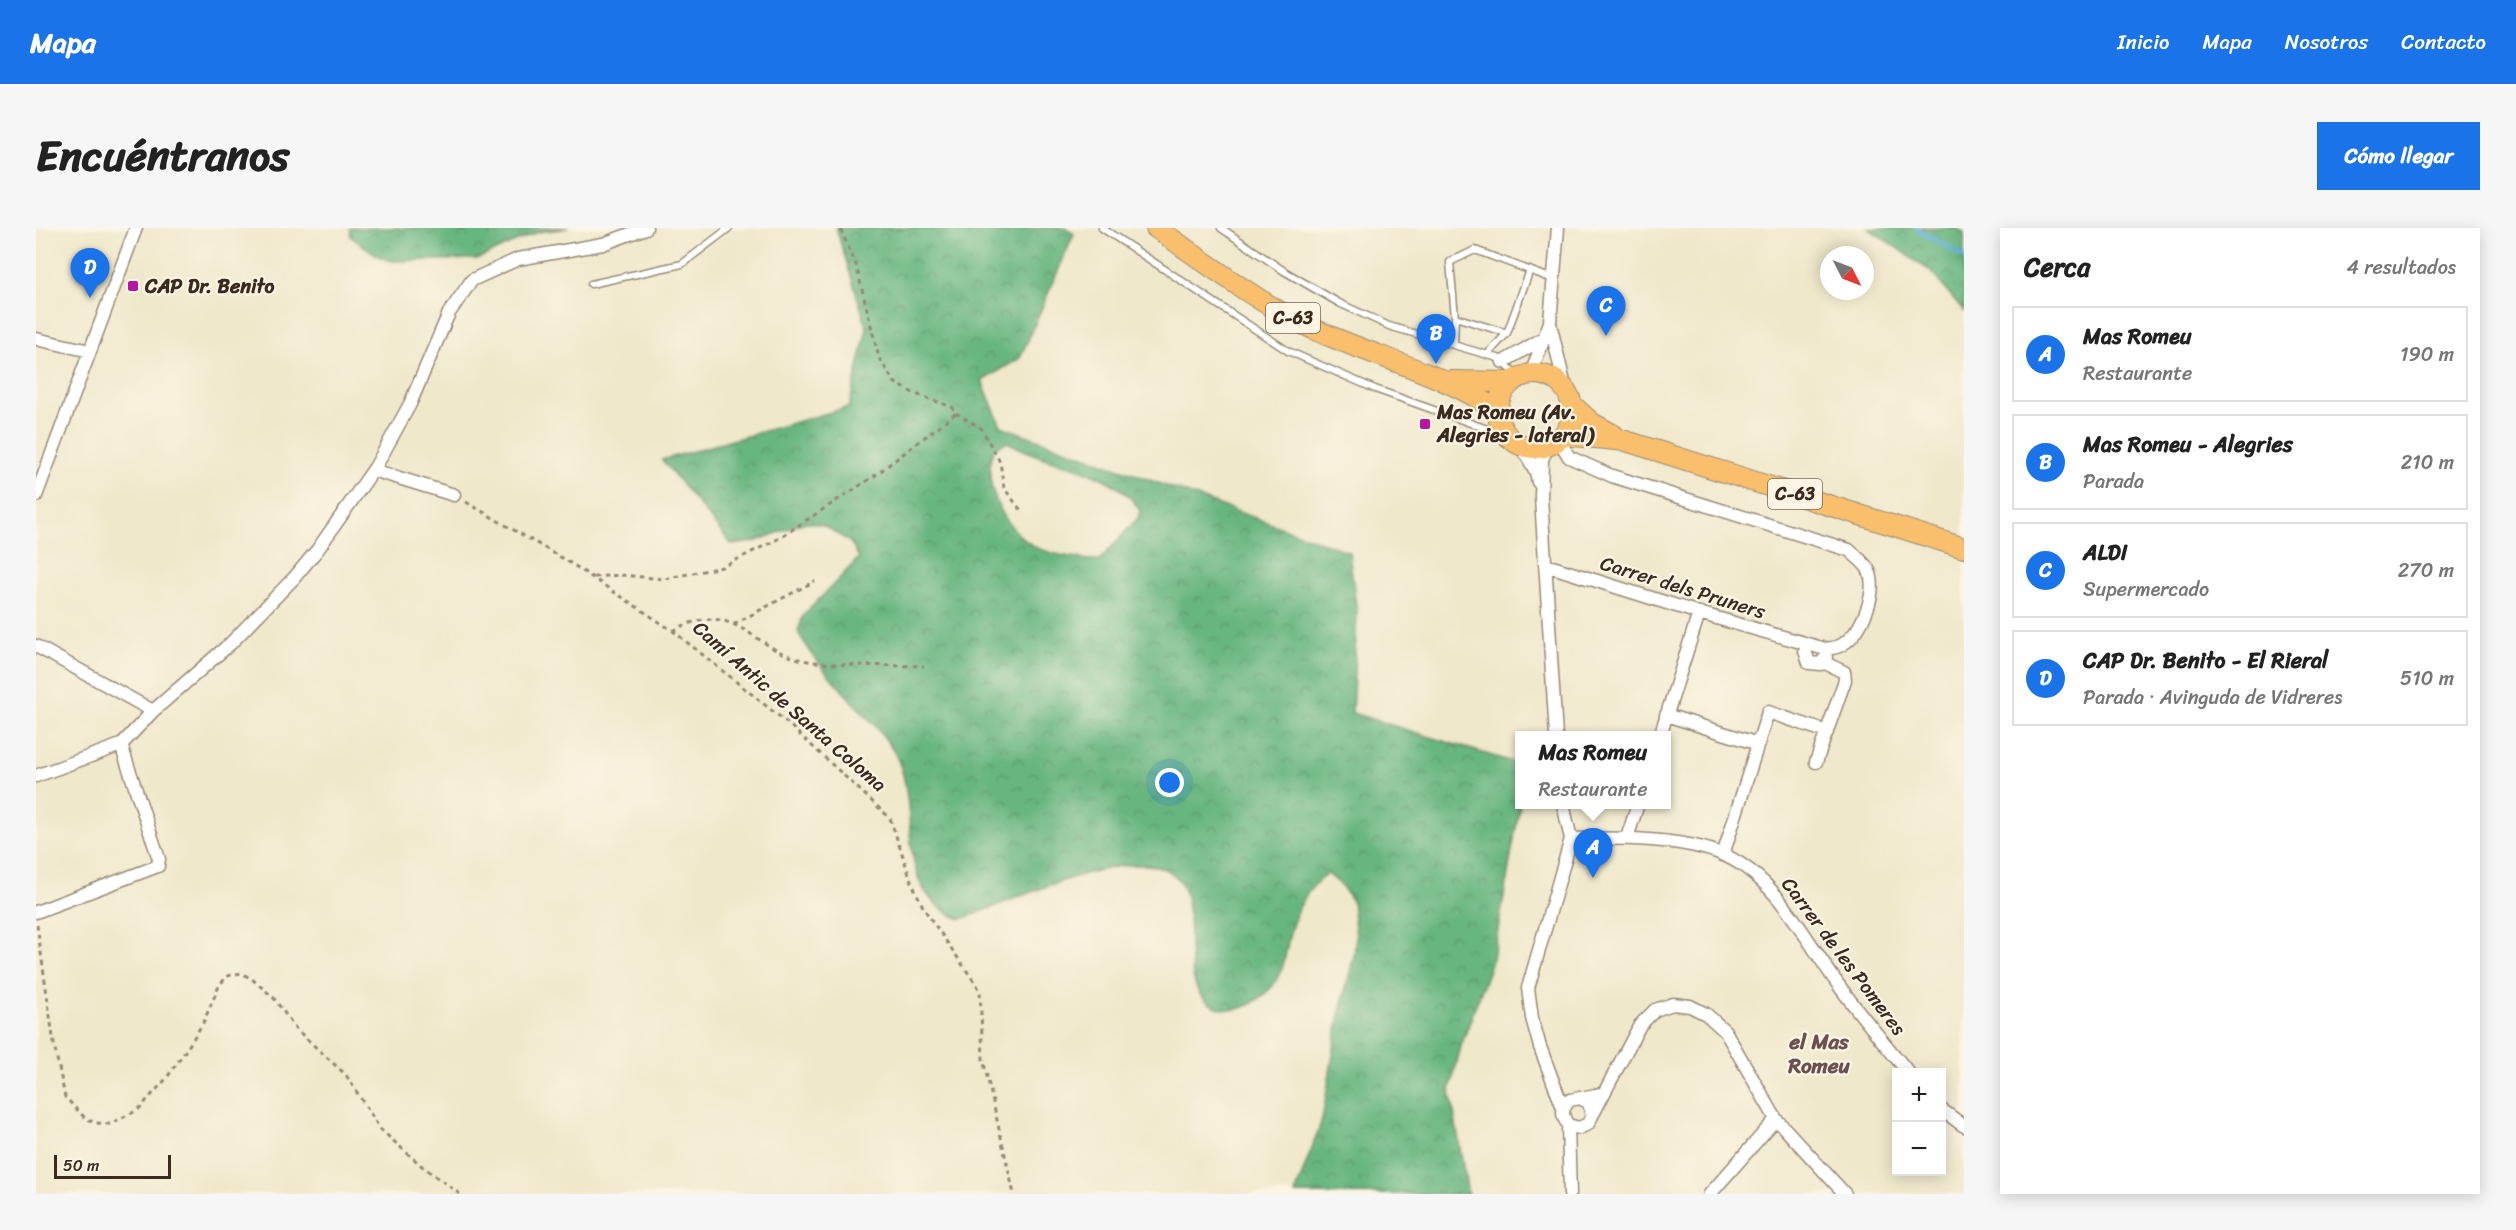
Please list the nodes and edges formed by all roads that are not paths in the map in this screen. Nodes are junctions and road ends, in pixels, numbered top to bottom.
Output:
1 (136, 228) edge
2 (646, 228) edge
3 (729, 228) edge
4 (1102, 228) edge
5 (1156, 228) edge
6 (1221, 228) edge
7 (1558, 228) edge
8 (1530, 270) junction
9 (1553, 279) junction
10 (591, 284) dead end
11 (1455, 317) junction
12 (1550, 322) junction
13 (1507, 333) junction
14 (1544, 338) junction
15 (36, 339) edge
16 (1454, 344) junction
17 (90, 351) junction
18 (1487, 355) junction
19 (1503, 362) junction
20 (1521, 378) junction
21 (1445, 381) junction
22 (1568, 396) junction
23 (1498, 411) junction
24 (1557, 440) junction
25 (1514, 441) junction
26 (1626, 441) junction
27 (373, 470) junction
28 (454, 495) road end
29 (36, 496) edge
30 (1541, 498) junction
31 (1964, 548) edge
32 (1546, 565) junction
33 (1699, 613) junction
34 (36, 646) edge
35 (1808, 646) junction
36 (1825, 649) junction
37 (1823, 662) junction
38 (153, 711) junction
39 (1666, 715) junction
40 (1556, 731) edge
41 (1661, 731) edge
42 (1827, 732) junction
43 (1758, 744) junction
44 (121, 745) junction
45 (1816, 762) dead end
46 (36, 776) edge
47 (1564, 809) edge
48 (1636, 809) edge
49 (1570, 838) junction
50 (1627, 838) junction
51 (1723, 855) junction
52 (36, 912) edge
53 (1905, 1068) edge
54 (1601, 1094) junction
55 (1571, 1102) junction
56 (1946, 1113) edge
57 (1592, 1116) junction
58 (1776, 1119) junction
59 (1964, 1125) edge
60 (1574, 1127) junction
61 (1570, 1194) edge
62 (1710, 1194) edge
63 (1845, 1194) edge

1 - 17 street
2 - 27 street
3 - 10 lane
4 - 25 lane
5 - 21 main road, C-63
6 - 16 lane
7 - 9 street
8 - 9 lane
8 - 11 lane
8 - 13 lane
9 - 12 street
11 - 13 lane
11 - 16 lane
12 - 14 street
12 - 22 street
13 - 18 lane
14 - 19 street
14 - 20 street
15 - 17 street
16 - 18 lane
17 - 29 street
18 - 19 lane
19 - 20 lane
20 - 21 main road, C-63
20 - 22 main road, C-63
20 - 23 main road
21 - 23 main road, C-63
22 - 24 main road
22 - 26 main road, C-63
23 - 25 main road
24 - 25 main road, C-63
24 - 26 main road, C-63
24 - 30 street
24 - 36 street
25 - 30 street
26 - 31 main road, C-63
27 - 28 street
27 - 38 street
30 - 32 street
32 - 33 street, Carrer dels Pruners
32 - 40 street
33 - 35 street, Carrer dels Pruners
33 - 39 street
34 - 38 street
35 - 36 street
35 - 37 street
36 - 37 street
37 - 42 street
38 - 44 street
39 - 41 street
39 - 43 street
42 - 43 street
42 - 45 street
43 - 51 street
44 - 46 street
44 - 52 street
47 - 49 street
48 - 50 street
49 - 50 street, Carrer de les Pomeres
49 - 55 street
50 - 51 street, Carrer de les Pomeres
51 - 53 street, Carrer de les Pomeres
54 - 55 street
54 - 57 street
54 - 58 street
55 - 57 street
55 - 60 street
56 - 59 street
57 - 60 street
58 - 62 street
58 - 63 street
60 - 61 street

